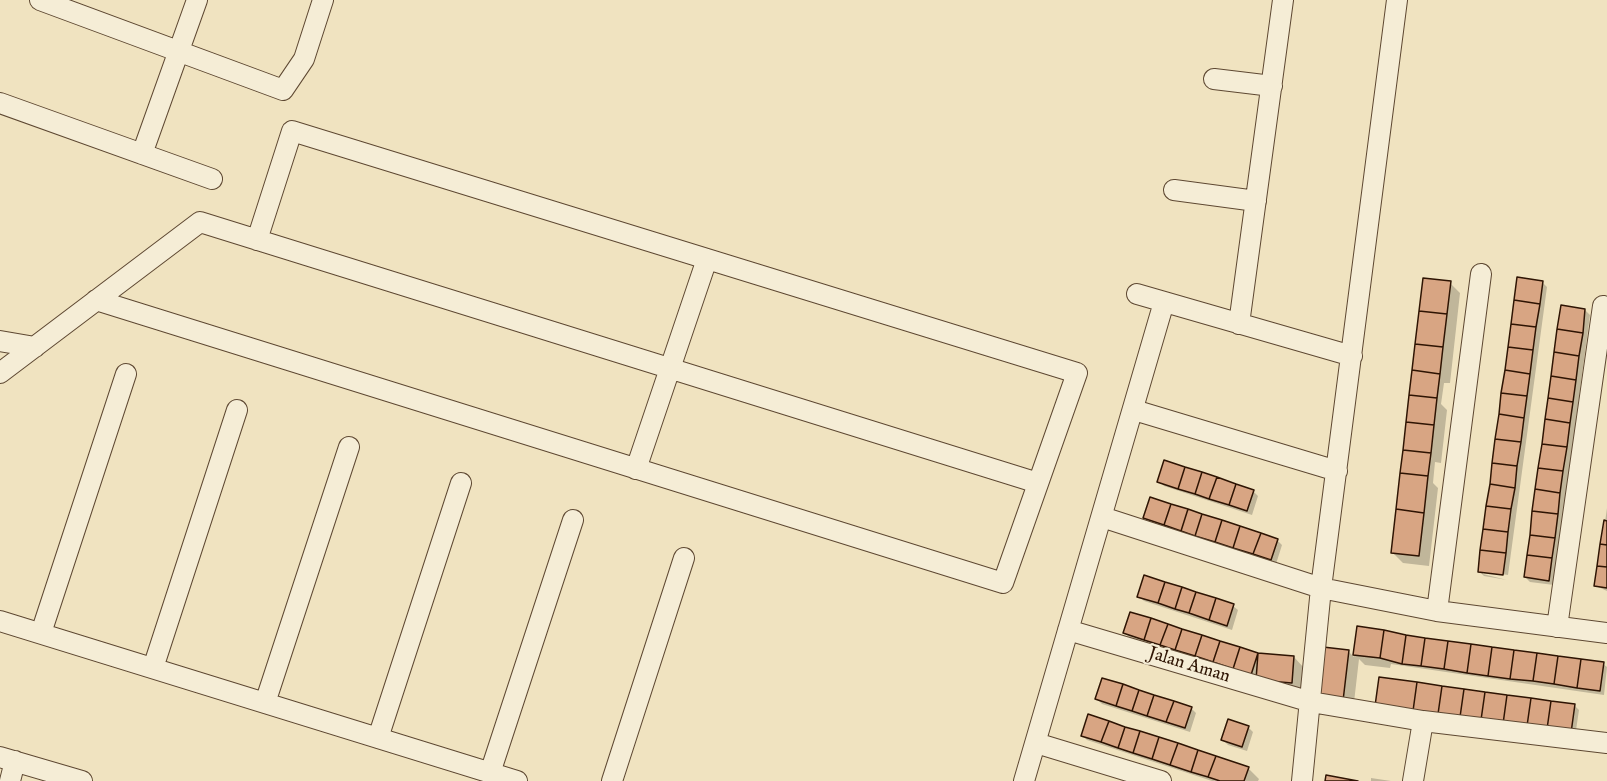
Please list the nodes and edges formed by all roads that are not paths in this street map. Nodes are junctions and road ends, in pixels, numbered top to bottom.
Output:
1 (40, 0) edge
2 (198, 0) edge
3 (323, 0) edge
4 (1283, 0) edge
5 (1397, 0) edge
6 (179, 52) junction
7 (1214, 79) dead end
8 (1272, 86) junction
9 (0, 103) edge
10 (142, 154) junction
11 (212, 179) dead end
12 (1174, 190) dead end
13 (1256, 201) junction
14 (256, 240) junction
15 (707, 259) junction
16 (1481, 274) dead end
17 (1137, 294) dead end
18 (96, 300) junction
19 (1164, 302) junction
20 (1603, 306) dead end
21 (1239, 324) junction
22 (0, 341) edge
23 (35, 347) junction
24 (1352, 356) junction
25 (670, 368) junction
26 (0, 373) edge
27 (126, 374) dead end
28 (237, 410) dead end
29 (1134, 410) junction
30 (349, 447) dead end
31 (636, 469) junction
32 (1337, 471) junction
33 (461, 483) dead end
34 (1038, 483) junction
35 (1102, 517) junction
36 (573, 520) dead end
37 (684, 558) dead end
38 (1321, 588) junction
39 (1437, 611) junction
40 (0, 621) edge
41 (1557, 627) junction
42 (1068, 630) junction
43 (41, 633) junction
44 (1607, 633) edge
45 (153, 668) junction
46 (1311, 702) junction
47 (265, 703) junction
48 (1423, 721) junction
49 (378, 738) junction
50 (1036, 743) junction
51 (1607, 743) edge
52 (7, 759) edge
53 (490, 773) junction
54 (10, 781) edge
55 (82, 781) edge
56 (517, 781) edge
57 (612, 781) edge
58 (1024, 781) edge
59 (1161, 781) edge
60 (1302, 781) edge
61 (1413, 781) edge

1 - 6 street
2 - 6 street
3 - 6 street
4 - 8 street
5 - 24 street
6 - 10 street
7 - 8 street
8 - 13 street
9 - 10 street
10 - 11 street
12 - 13 street
13 - 21 street
14 - 15 street
14 - 18 street
14 - 25 street
15 - 25 street
15 - 34 street
16 - 39 street
17 - 19 street
18 - 23 street
18 - 31 street
19 - 21 street
19 - 29 street
20 - 41 street
21 - 24 street
22 - 23 street
23 - 26 street
24 - 32 street
25 - 31 street
25 - 34 street
27 - 43 street
28 - 45 street
29 - 32 street
29 - 35 street
30 - 47 street
31 - 34 street
32 - 38 street
33 - 49 street
35 - 38 street
35 - 42 street
36 - 53 street
37 - 57 street
38 - 39 street
38 - 46 street
39 - 41 street
40 - 43 street
41 - 44 street
42 - 46 street, Jalan Aman
42 - 50 street
43 - 45 street
45 - 47 street
46 - 48 street, Jalan Aman
46 - 60 street
47 - 49 street
48 - 51 street, Jalan Aman
48 - 61 street
49 - 53 street
50 - 58 street
50 - 59 street
52 - 54 street
52 - 55 street
53 - 56 street

